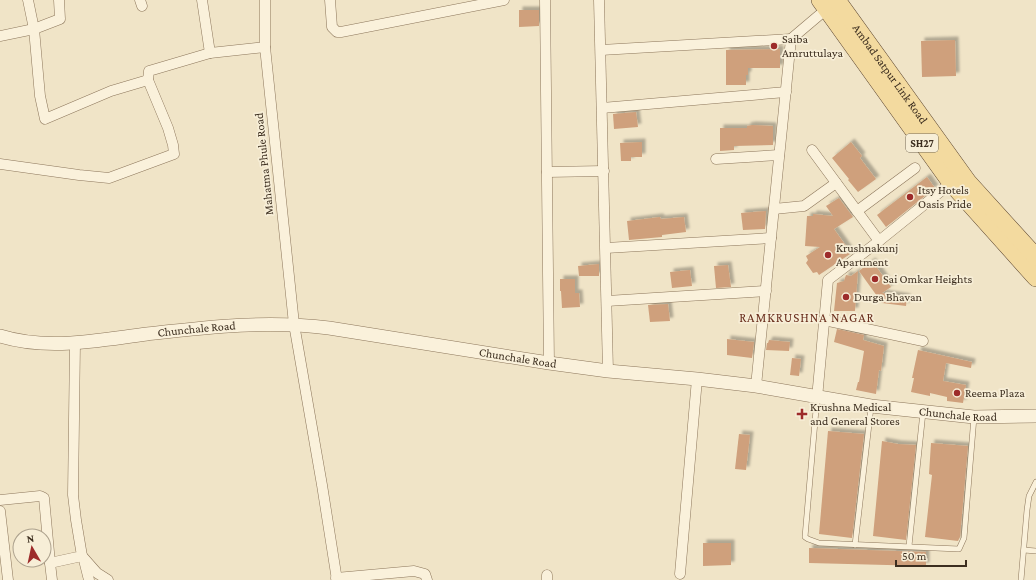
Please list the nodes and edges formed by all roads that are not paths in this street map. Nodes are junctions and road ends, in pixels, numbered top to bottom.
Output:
1 (28, 0) edge
2 (59, 0) edge
3 (202, 0) edge
4 (265, 0) edge
5 (330, 0) edge
6 (504, 0) edge
7 (545, 0) edge
8 (599, 0) edge
9 (830, 2) edge
10 (473, 3) edge
11 (34, 29) junction
12 (0, 36) edge
13 (791, 39) junction
14 (265, 47) junction
15 (601, 50) junction
16 (210, 53) junction
17 (148, 80) junction
18 (786, 92) junction
19 (602, 108) junction
20 (812, 150) dead end
21 (779, 155) junction
22 (716, 159) dead end
23 (0, 164) edge
24 (916, 168) dead end
25 (604, 171) junction
26 (547, 172) junction
27 (836, 183) junction
28 (951, 183) junction
29 (774, 209) junction
30 (857, 211) junction
31 (771, 238) junction
32 (879, 241) junction
33 (606, 248) junction
34 (1036, 257) edge
35 (1036, 278) edge
36 (766, 290) junction
37 (607, 301) junction
38 (824, 320) junction
39 (294, 324) junction
40 (0, 336) edge
41 (923, 341) dead end
42 (76, 343) junction
43 (549, 363) junction
44 (608, 371) junction
45 (697, 379) junction
46 (756, 386) junction
47 (817, 398) junction
48 (871, 406) junction
49 (923, 412) junction
50 (1036, 416) edge
51 (974, 417) junction
52 (1036, 482) edge
53 (0, 500) edge
54 (0, 510) edge
55 (47, 528) edge
56 (855, 545) junction
57 (909, 546) junction
58 (1024, 550) junction
59 (1036, 551) edge
60 (82, 556) junction
61 (52, 563) edge
62 (51, 568) edge
63 (680, 574) dead end
64 (336, 579) edge
65 (8, 580) edge
66 (52, 580) edge
67 (89, 580) edge
68 (108, 580) edge
69 (427, 580) edge
70 (1021, 580) edge

1 - 11 street
2 - 11 street
3 - 16 street
4 - 14 street, Mahatma Phule Road
5 - 10 street
6 - 10 street
7 - 26 street
8 - 15 street
9 - 13 street
9 - 28 main road, Ambad Satpur Link Road / SH27
9 - 34 main road, Ambad Satpur Link Road
11 - 12 street
11 - 17 street
13 - 15 street
13 - 18 street
14 - 16 street
14 - 39 street, Mahatma Phule Road
15 - 19 street
16 - 17 street
17 - 23 street
18 - 19 street
18 - 21 street
19 - 25 street
20 - 27 street
21 - 22 street
21 - 29 street
24 - 30 street
25 - 26 street
25 - 33 street
26 - 43 street
27 - 29 street
27 - 30 street
28 - 32 street
28 - 35 main road, Ambad Satpur Link Road / SH27
29 - 31 street
30 - 32 street
31 - 33 street
31 - 36 street
32 - 38 street
33 - 37 street
36 - 37 street
36 - 46 street
37 - 44 street
38 - 41 street
38 - 47 street
39 - 42 street, Chunchale Road
39 - 43 street, Chunchale Road
39 - 64 street, Mahatma Phule Road
40 - 42 street, Chunchale Road
42 - 60 street
43 - 44 street, Chunchale Road
44 - 45 street, Chunchale Road
45 - 46 street, Chunchale Road
45 - 63 street
46 - 47 street, Chunchale Road
47 - 48 street, Chunchale Road
47 - 56 lane
48 - 49 street, Chunchale Road
48 - 56 lane
49 - 51 street, Chunchale Road
49 - 57 lane
50 - 51 street, Chunchale Road
51 - 57 lane
52 - 58 lane
53 - 55 street
54 - 65 street
56 - 57 lane
58 - 59 lane
58 - 70 lane
60 - 61 street
60 - 67 street
60 - 68 street
62 - 66 street
64 - 69 street

